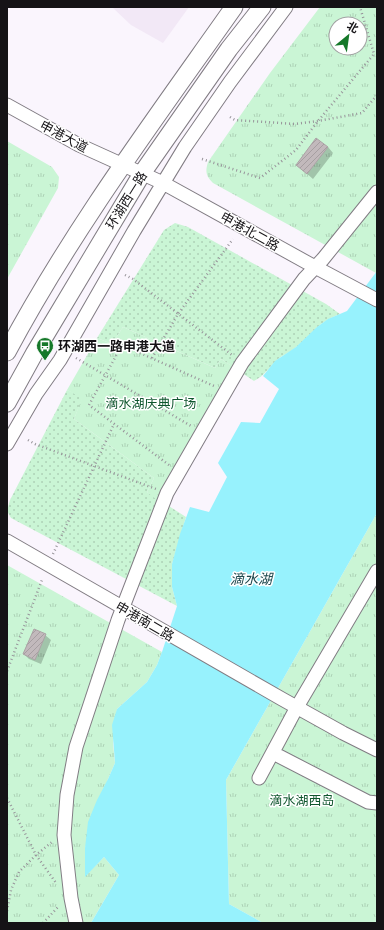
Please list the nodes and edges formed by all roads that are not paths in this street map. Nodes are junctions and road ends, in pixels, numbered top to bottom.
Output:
1 (234, 7) edge
2 (262, 7) edge
3 (286, 7) edge
4 (7, 105) edge
5 (123, 164) junction
6 (143, 172) junction
7 (164, 183) junction
8 (377, 192) edge
9 (314, 267) junction
10 (377, 300) edge
11 (7, 352) edge
12 (7, 403) edge
13 (7, 444) edge
14 (7, 541) edge
15 (377, 571) edge
16 (122, 608) junction
17 (297, 708) junction
18 (377, 750) edge
19 (273, 753) junction
20 (259, 778) dead end
21 (377, 803) edge
22 (76, 923) edge

1 - 5 main road, 环湖西一路
2 - 6 main road, 环湖西一路
3 - 7 street
4 - 5 street, 申港大道
5 - 6 street, 申港北二路
5 - 11 main road, 环湖西一路
6 - 7 street, 申港北二路
6 - 12 main road, 环湖西一路
7 - 9 street, 申港北二路
7 - 13 street
8 - 9 street
9 - 10 street, 申港北二路
9 - 16 street
14 - 16 street, 申港南二路
15 - 17 street
16 - 17 street, 申港南二路
16 - 22 street
17 - 18 street, 申港南二路
17 - 19 street
19 - 20 street
19 - 21 street

